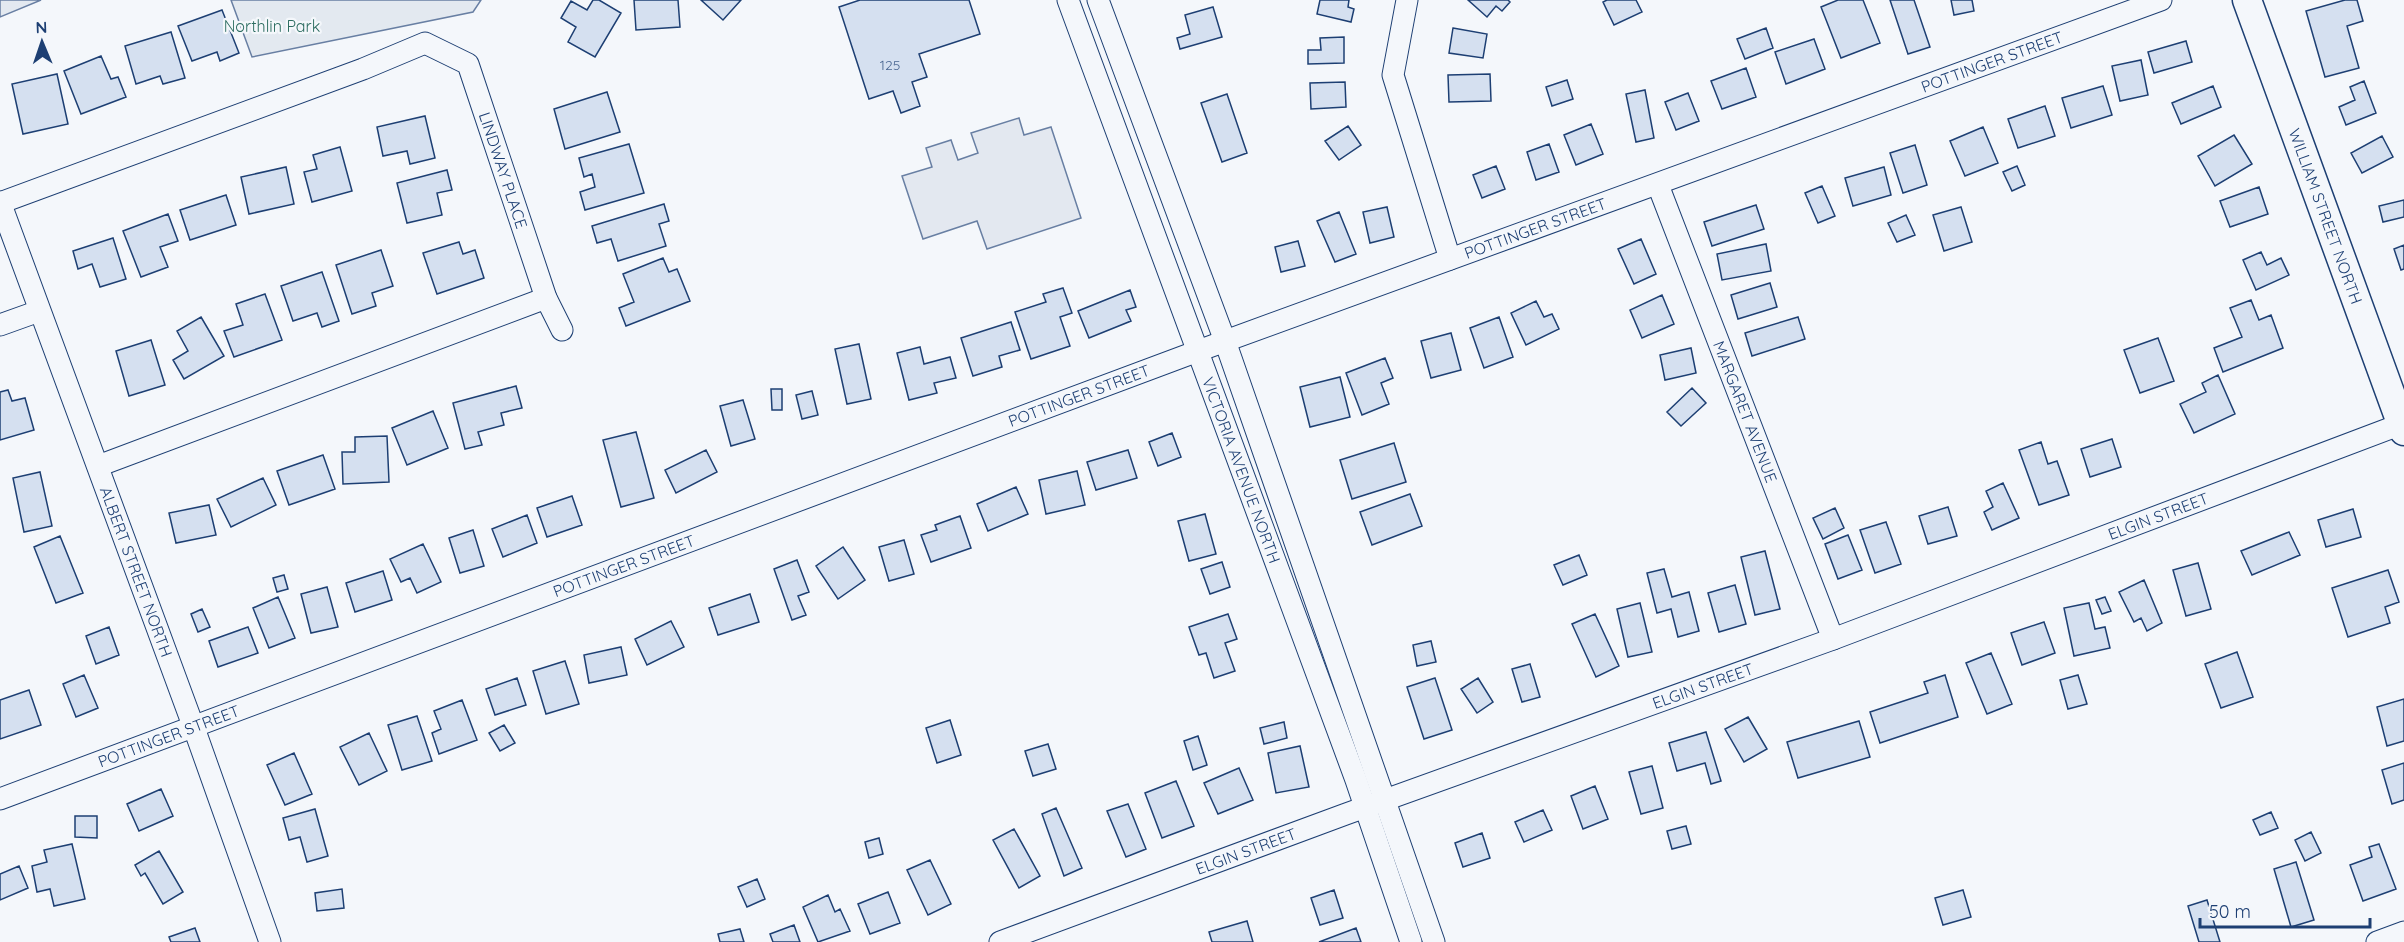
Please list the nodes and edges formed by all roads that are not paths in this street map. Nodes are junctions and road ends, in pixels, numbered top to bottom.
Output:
1 (1068, 0) edge
2 (1098, 0) edge
3 (1407, 0) edge
4 (2162, 0) edge
5 (2247, 0) edge
6 (1658, 185) junction
7 (0, 203) edge
8 (1450, 259) junction
9 (546, 298) junction
10 (39, 311) junction
11 (0, 325) edge
12 (562, 330) dead end
13 (1225, 341) junction
14 (1198, 351) junction
15 (2403, 426) edge
16 (98, 466) junction
17 (1833, 639) junction
18 (194, 728) junction
19 (0, 799) edge
20 (1385, 800) junction
21 (1365, 807) junction
22 (2404, 932) edge
23 (270, 942) edge
24 (1000, 942) edge
25 (1411, 942) edge
26 (1434, 942) edge
27 (2377, 942) edge

1 - 14 street, VICTORIA AVENUE NORTH
2 - 13 street, VICTORIA AVENUE NORTH
3 - 8 street
4 - 6 street, POTTINGER STREET
5 - 15 street, WILLIAM STREET NORTH
6 - 8 street, POTTINGER STREET
6 - 17 street, MARGARET AVENUE
7 - 9 street, LINDWAY PLACE
7 - 10 street, ALBERT STREET NORTH
8 - 13 street, POTTINGER STREET
9 - 12 street, LINDWAY PLACE
9 - 16 street
10 - 11 street
10 - 16 street, ALBERT STREET NORTH
13 - 14 street, POTTINGER STREET
13 - 20 street, VICTORIA AVENUE NORTH
14 - 18 street, POTTINGER STREET
14 - 21 street, VICTORIA AVENUE NORTH
15 - 17 street, ELGIN STREET
16 - 18 street, ALBERT STREET NORTH
17 - 20 street, ELGIN STREET
18 - 19 street, POTTINGER STREET
18 - 23 street, ALBERT STREET NORTH
20 - 21 street, ELGIN STREET
20 - 26 street, VICTORIA AVENUE NORTH
21 - 24 street, ELGIN STREET
21 - 25 street, VICTORIA AVENUE NORTH
22 - 27 street

